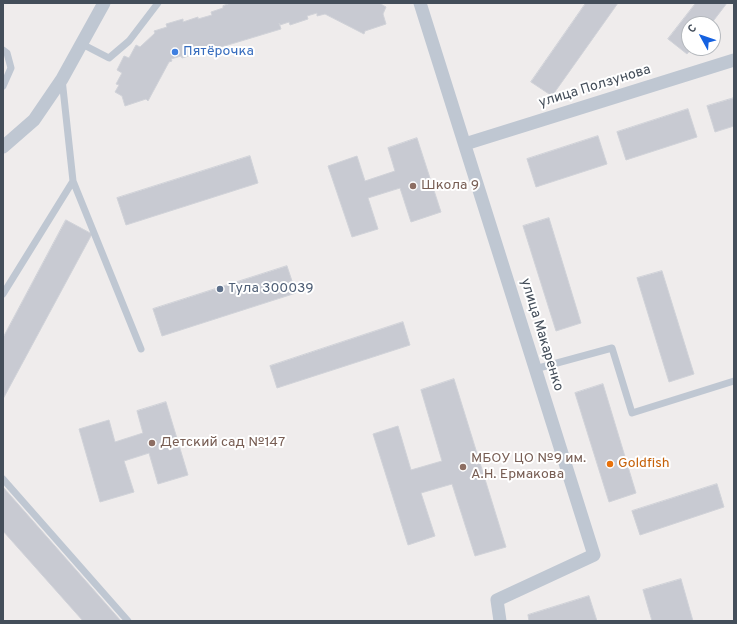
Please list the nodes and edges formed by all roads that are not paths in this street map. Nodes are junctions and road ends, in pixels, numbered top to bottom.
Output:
1 (104, 3) edge
2 (158, 3) edge
3 (420, 3) edge
4 (82, 44) junction
5 (3, 50) edge
6 (734, 60) edge
7 (62, 79) junction
8 (3, 86) edge
9 (465, 144) junction
10 (3, 146) edge
11 (73, 181) junction
12 (3, 294) edge
13 (141, 349) dead end
14 (535, 368) junction
15 (734, 381) edge
16 (3, 479) edge
17 (128, 621) edge
18 (500, 621) edge

1 - 4 street
2 - 4 lane
3 - 9 street, улица Макаренко
4 - 7 street
5 - 8 lane
6 - 9 street, улица Ползунова
7 - 10 street
7 - 11 lane
9 - 14 street, улица Макаренко
11 - 12 lane
11 - 13 lane
14 - 15 lane
14 - 18 street, улица Макаренко
16 - 17 lane

